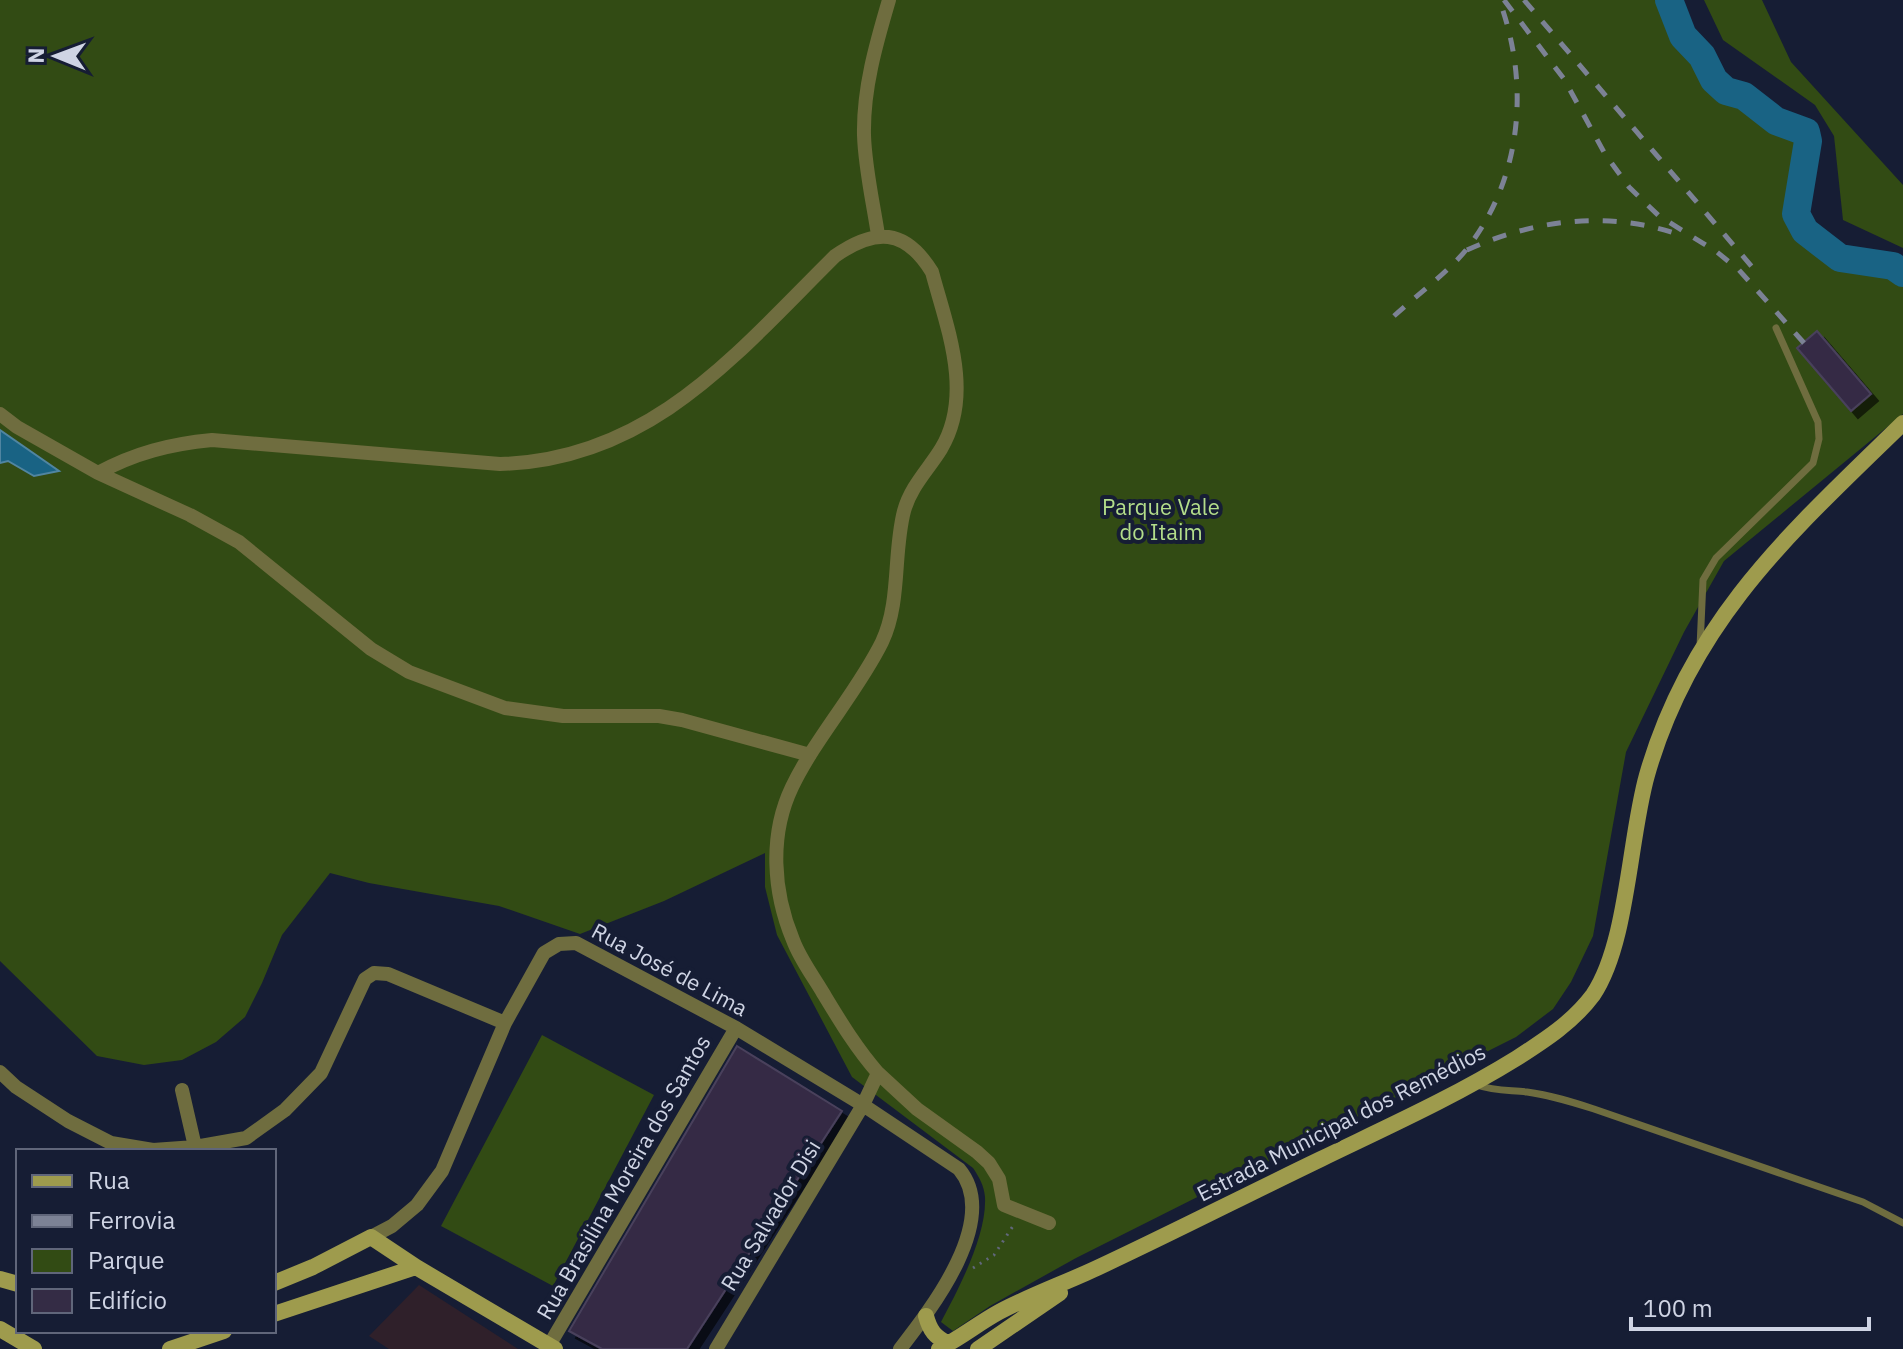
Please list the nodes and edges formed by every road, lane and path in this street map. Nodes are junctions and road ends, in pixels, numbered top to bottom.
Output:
1 (889, 0) edge
2 (878, 235) junction
3 (1776, 328) dead end
4 (0, 414) edge
5 (1903, 423) edge
6 (98, 473) junction
7 (1700, 649) junction
8 (810, 755) junction
9 (505, 1023) junction
10 (736, 1028) junction
11 (0, 1072) edge
12 (878, 1073) junction
13 (1475, 1084) junction
14 (182, 1090) dead end
15 (863, 1105) junction
16 (147, 1149) edge
17 (196, 1149) edge
18 (1018, 1211) junction
19 (1049, 1223) dead end
20 (1903, 1223) edge
21 (371, 1237) junction
22 (416, 1267) junction
23 (957, 1267) junction
24 (1097, 1268) junction
25 (276, 1282) edge
26 (276, 1313) edge
27 (926, 1316) junction
28 (0, 1329) edge
29 (218, 1333) edge
30 (944, 1346) edge
31 (551, 1348) edge
32 (34, 1349) edge
33 (170, 1349) edge
34 (716, 1349) edge
35 (900, 1349) edge
36 (978, 1349) edge

1 - 2 street
2 - 6 street
2 - 8 street
3 - 7 lane
4 - 6 street
5 - 7 main road, Estrada Municipal dos Remédios
6 - 8 street
7 - 13 main road, Estrada Municipal dos Remédios
8 - 12 street
9 - 10 street, Rua José de Lima
9 - 17 street
9 - 21 street, Rua José de Lima
10 - 15 street, Rua José de Lima
10 - 31 street, Rua Brasilina Moreira dos Santos
11 - 16 street
12 - 15 street, Rua Salvador Disi
12 - 18 street
13 - 20 lane
13 - 24 main road, Estrada Municipal dos Remédios
14 - 17 street
15 - 23 street, Rua José de Lima
15 - 34 street, Rua Salvador Disi
18 - 19 street
18 - 23 path
21 - 22 main road
21 - 25 main road
22 - 26 main road
22 - 31 main road
23 - 27 street
24 - 30 main road, Estrada Municipal dos Remédios
24 - 36 main road, Estrada Municipal dos Remédios
27 - 30 main road
27 - 35 street
28 - 32 main road
29 - 33 main road

